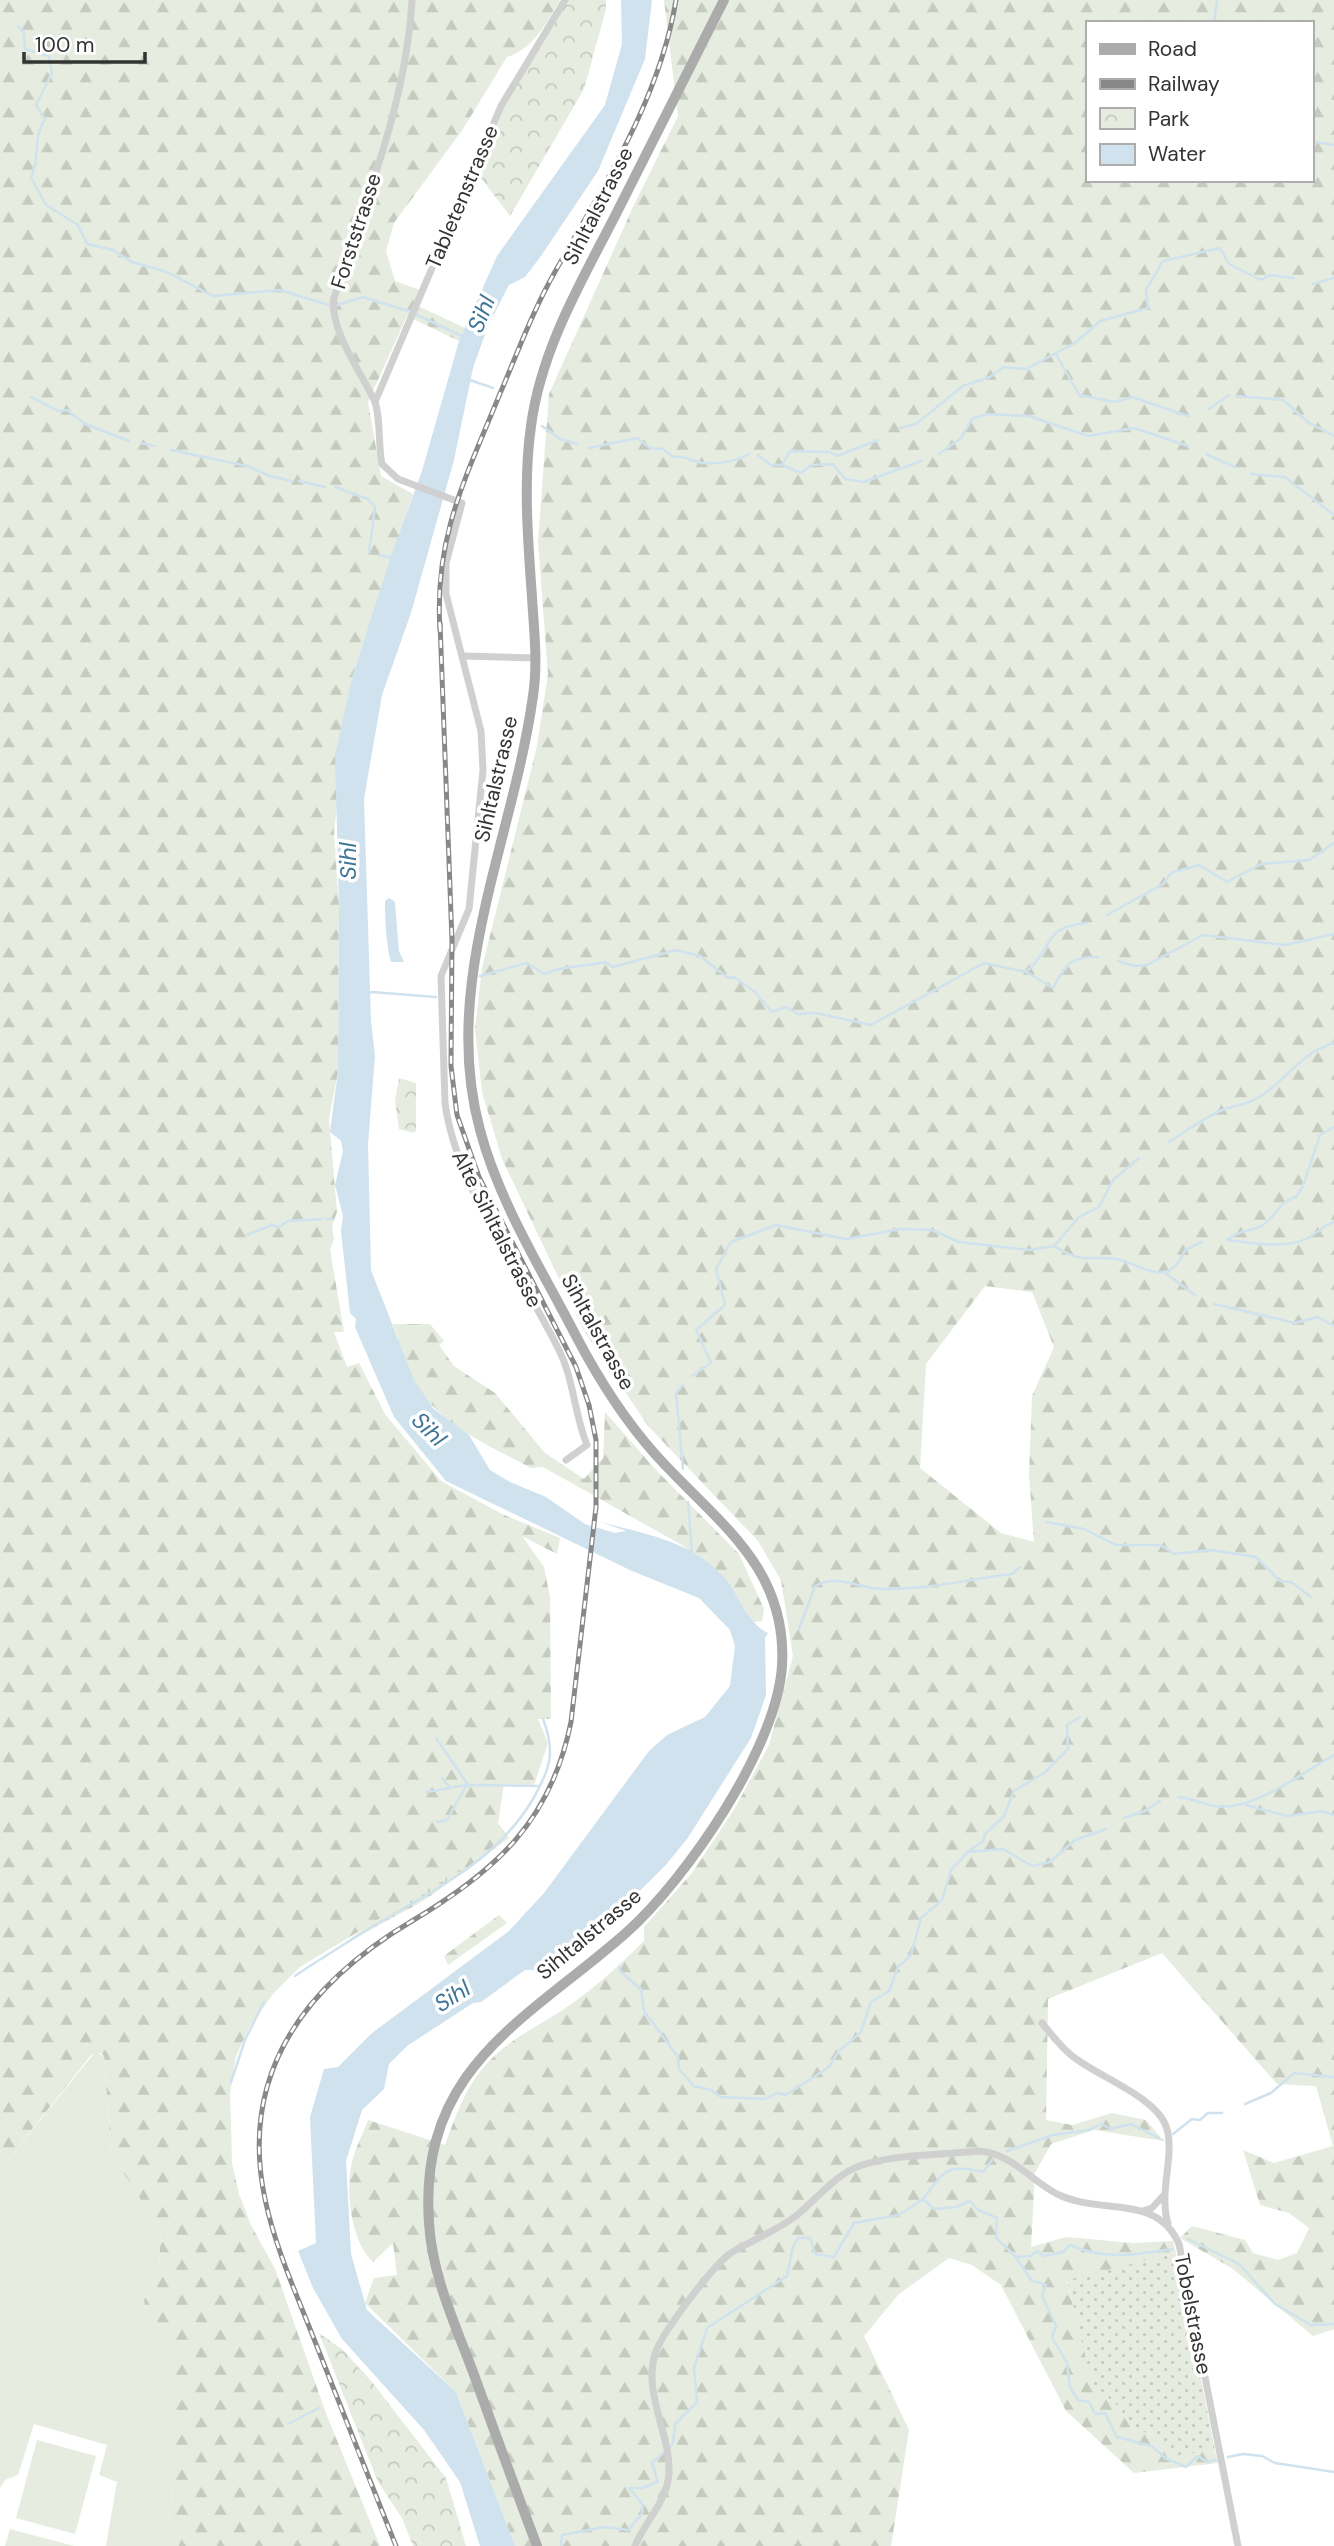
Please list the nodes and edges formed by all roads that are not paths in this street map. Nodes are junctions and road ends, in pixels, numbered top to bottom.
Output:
1 (412, 0) edge
2 (565, 0) edge
3 (724, 0) edge
4 (375, 402) junction
5 (449, 498) joint
6 (463, 656) junction
7 (536, 658) junction
8 (566, 1460) dead end
9 (1042, 2023) dead end
10 (1164, 2195) junction
11 (1142, 2211) junction
12 (1168, 2223) junction
13 (537, 2546) edge
14 (635, 2546) edge
15 (1238, 2546) edge

1 - 4 street, Forststrasse
2 - 4 street, Tabletenstrasse
3 - 7 main road, Sihltalstrasse
4 - 5 street, Forststrasse
5 - 6 street, Alte Sihltalstrasse
6 - 7 street
6 - 8 street, Alte Sihltalstrasse
7 - 13 main road, Sihltalstrasse
9 - 10 street, Tobelstrasse
10 - 11 street
10 - 12 street, Tobelstrasse
11 - 12 street
11 - 14 street
12 - 15 street, Tobelstrasse

